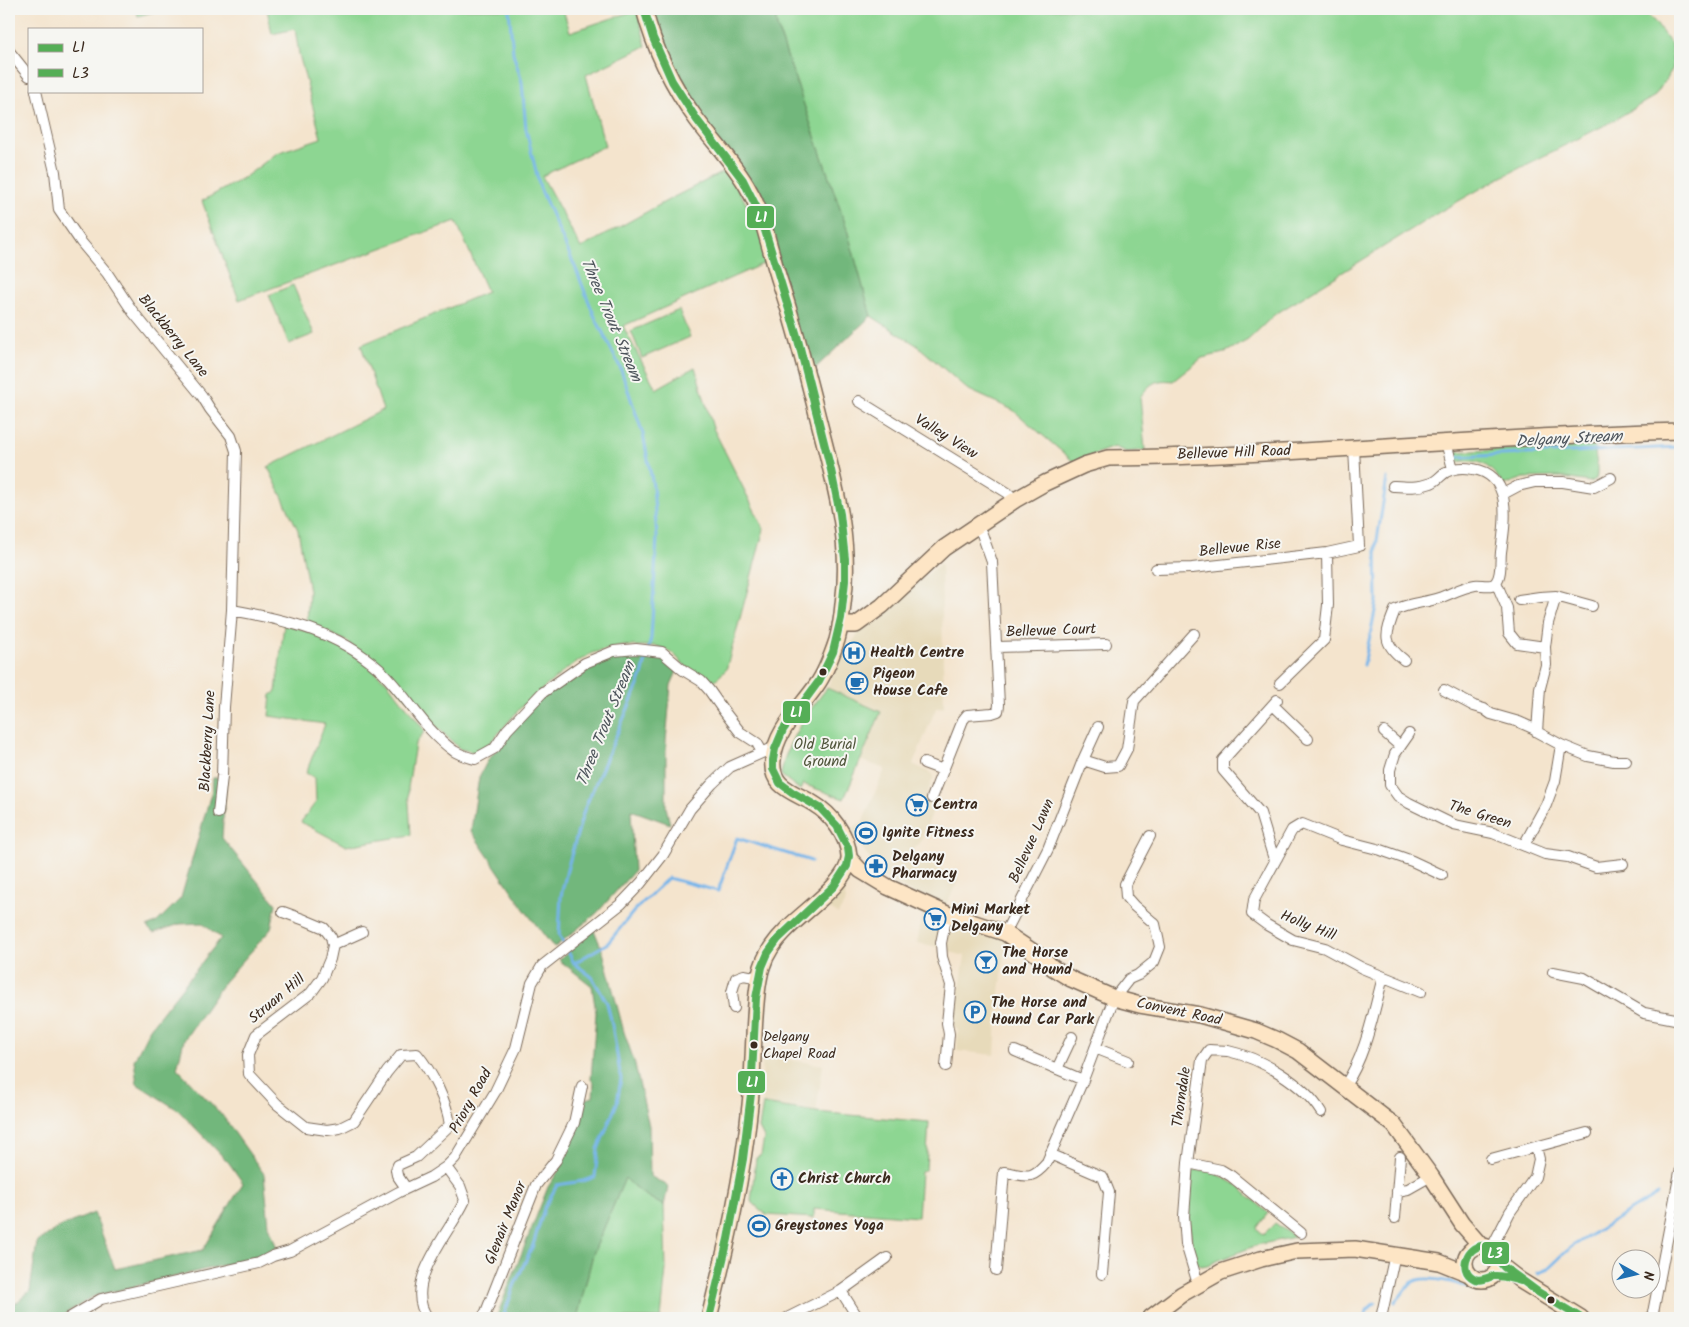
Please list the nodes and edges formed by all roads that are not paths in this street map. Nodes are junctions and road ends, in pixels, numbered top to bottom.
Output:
1 (644, 9) edge
2 (9, 52) edge
3 (28, 75) edge
4 (36, 92) edge
5 (859, 401) dead end
6 (1680, 431) edge
7 (1446, 442) junction
8 (1354, 448) junction
9 (1453, 470) junction
10 (1611, 478) dead end
11 (1393, 486) dead end
12 (1502, 494) junction
13 (1015, 500) junction
14 (977, 527) junction
15 (1327, 553) junction
16 (1156, 569) dead end
17 (1496, 582) junction
18 (1556, 596) junction
19 (1519, 600) dead end
20 (1592, 606) dead end
21 (232, 610) junction
22 (840, 626) junction
23 (1194, 634) dead end
24 (1106, 644) dead end
25 (997, 647) junction
26 (1545, 647) junction
27 (1404, 660) dead end
28 (1280, 683) dead end
29 (1444, 690) dead end
30 (1098, 727) dead end
31 (1537, 730) junction
32 (1384, 732) dead end
33 (1409, 734) dead end
34 (1308, 739) dead end
35 (1561, 745) junction
36 (1400, 746) junction
37 (768, 750) junction
38 (1083, 760) junction
39 (1626, 761) dead end
40 (924, 763) dead end
41 (943, 770) junction
42 (932, 798) dead end
43 (218, 813) dead end
44 (1150, 836) dead end
45 (1524, 845) junction
46 (1277, 858) junction
47 (850, 859) junction
48 (1623, 864) dead end
49 (1442, 875) dead end
50 (283, 912) dead end
51 (947, 914) junction
52 (362, 932) dead end
53 (1005, 933) junction
54 (333, 945) junction
55 (1553, 972) dead end
56 (1384, 977) junction
57 (759, 978) junction
58 (1422, 992) dead end
59 (1114, 998) junction
60 (734, 1008) dead end
61 (1680, 1020) edge
62 (1072, 1037) dead end
63 (1095, 1048) junction
64 (1016, 1051) dead end
65 (1128, 1062) dead end
66 (946, 1066) dead end
67 (1058, 1069) junction
68 (1083, 1080) junction
69 (582, 1086) dead end
70 (1344, 1087) junction
71 (1322, 1112) dead end
72 (1587, 1133) dead end
73 (1536, 1147) junction
74 (1050, 1154) junction
75 (1400, 1157) dead end
76 (1491, 1159) dead end
77 (1188, 1163) junction
78 (446, 1167) junction
79 (1680, 1172) edge
80 (1431, 1176) junction
81 (406, 1188) junction
82 (1397, 1191) junction
83 (1395, 1218) dead end
84 (1301, 1232) dead end
85 (1477, 1251) junction
86 (1394, 1254) junction
87 (887, 1258) dead end
88 (1439, 1262) junction
89 (996, 1270) dead end
90 (1496, 1270) junction
91 (1102, 1274) dead end
92 (1469, 1274) junction
93 (1198, 1284) junction
94 (841, 1291) junction
95 (68, 1318) edge
96 (428, 1318) edge
97 (482, 1318) edge
98 (712, 1318) edge
99 (787, 1318) edge
100 (858, 1318) edge
101 (1150, 1318) edge
102 (1381, 1318) edge
103 (1581, 1318) edge
104 (1652, 1318) edge

1 - 22 street
2 - 3 street
4 - 21 street, Blackberry Lane
5 - 13 street, Valley View
6 - 7 street, Bellevue Hill Road
7 - 8 street, Bellevue Hill Road
7 - 9 street
8 - 13 street, Bellevue Hill Road
8 - 15 street, Bellevue Rise
9 - 11 street
9 - 12 street
10 - 12 street
12 - 17 street
13 - 14 street, Bellevue Hill Road
14 - 22 street, Bellevue Hill Road
14 - 25 street, Bellevue Court
15 - 16 street, Bellevue Rise
15 - 28 street
17 - 26 street
17 - 27 street
18 - 19 street
18 - 20 street
18 - 26 street
21 - 37 street
21 - 43 street, Blackberry Lane
22 - 37 street
23 - 38 street
24 - 25 street, Bellevue Court
25 - 41 street, Bellevue Court
26 - 31 street
29 - 31 street
30 - 38 street, Bellevue Lawn
31 - 35 street
32 - 36 street
33 - 36 street, The Green
34 - 46 street
35 - 39 street
35 - 45 street, The Green
36 - 45 street, The Green
37 - 47 street
37 - 78 street, Priory Road
38 - 53 street, Bellevue Lawn
40 - 41 street
41 - 42 street
44 - 59 street
45 - 48 street, The Green
46 - 49 street, Holly Hill
46 - 56 street, Holly Hill
47 - 51 street, Convent Road
47 - 57 street
50 - 54 street
51 - 53 street, Convent Road
51 - 66 street
52 - 54 street
53 - 59 street, Convent Road
54 - 81 street, Struan Hill
55 - 61 street
56 - 58 street, Holly Hill
56 - 70 street
57 - 60 street
57 - 98 street
59 - 63 street
59 - 70 street, Convent Road
62 - 67 street
63 - 65 street
63 - 68 street
64 - 67 street
67 - 68 street
68 - 74 street
69 - 97 street, Glenair Manor
70 - 80 street, Convent Road
71 - 77 street, Thorndale
72 - 73 street
73 - 76 street
73 - 85 street
74 - 89 street
74 - 91 street
75 - 82 street
77 - 84 street
77 - 93 street, Thorndale
78 - 81 street, Priory Road
78 - 96 street
79 - 104 street
80 - 82 street
80 - 85 street, Convent Road
81 - 95 street, Priory Road
82 - 83 street
85 - 88 street
85 - 90 street
85 - 92 street
86 - 88 street
86 - 93 street
86 - 102 street
87 - 94 street
88 - 92 street
90 - 92 street
90 - 103 street
93 - 101 street
94 - 99 street
94 - 100 street

